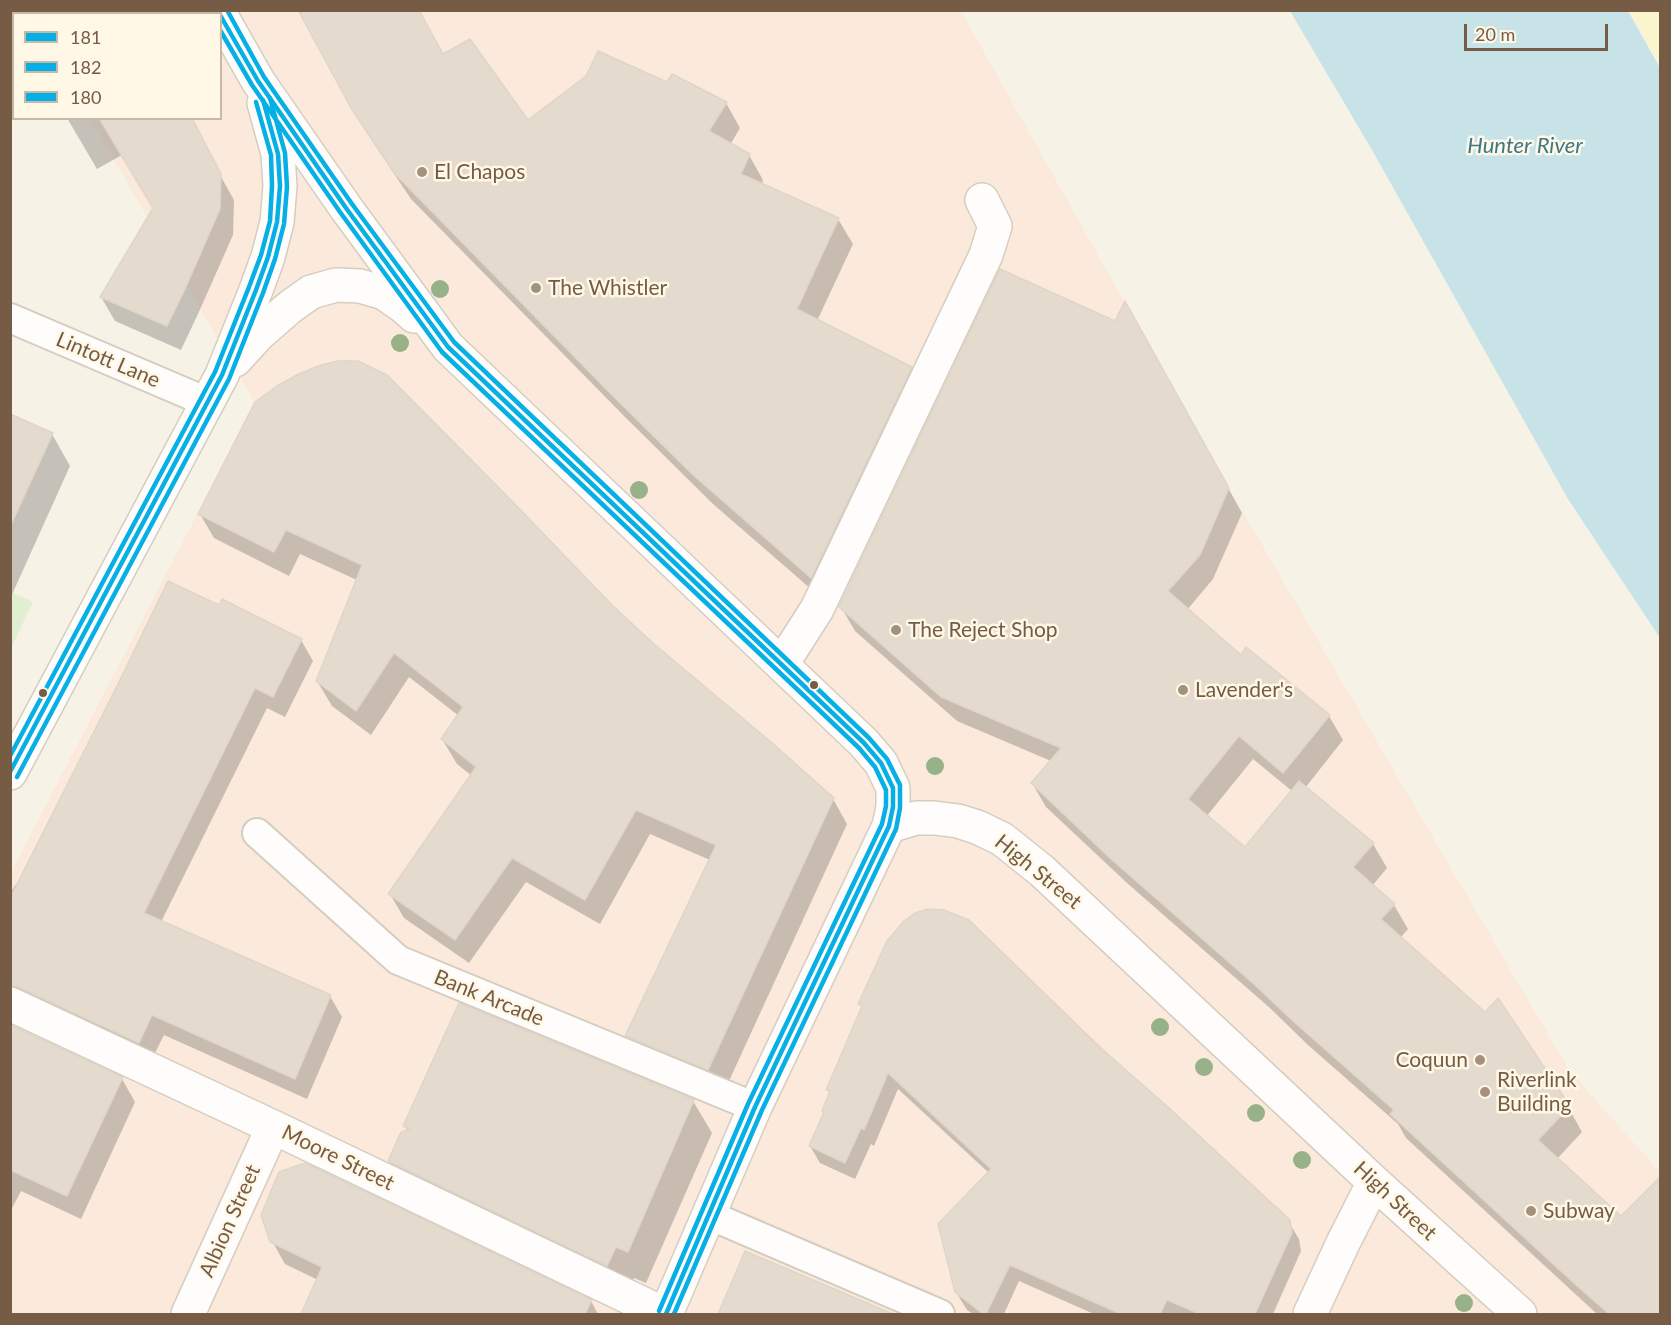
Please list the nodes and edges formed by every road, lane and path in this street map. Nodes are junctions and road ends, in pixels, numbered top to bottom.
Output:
1 (222, 16) edge
2 (258, 81) junction
3 (982, 200) dead end
4 (10, 318) edge
5 (448, 347) junction
6 (214, 389) junction
7 (782, 664) junction
8 (10, 773) edge
9 (889, 826) junction
10 (257, 833) dead end
11 (10, 1004) edge
12 (755, 1107) junction
13 (273, 1127) junction
14 (1374, 1182) junction
15 (709, 1215) junction
16 (188, 1314) edge
17 (665, 1314) edge
18 (940, 1314) edge
19 (1310, 1314) edge
20 (1520, 1314) edge

1 - 2 street
2 - 5 street
2 - 6 street
3 - 7 street
4 - 6 lane, Lintott Lane
5 - 6 street
5 - 7 street
6 - 8 street
7 - 9 street
9 - 12 street
9 - 14 street, High Street
10 - 12 lane, Bank Arcade
11 - 13 street, Moore Street
12 - 15 street
13 - 16 street, Albion Street
13 - 17 street, Moore Street
14 - 19 street
14 - 20 street, High Street
15 - 17 street
15 - 18 lane

